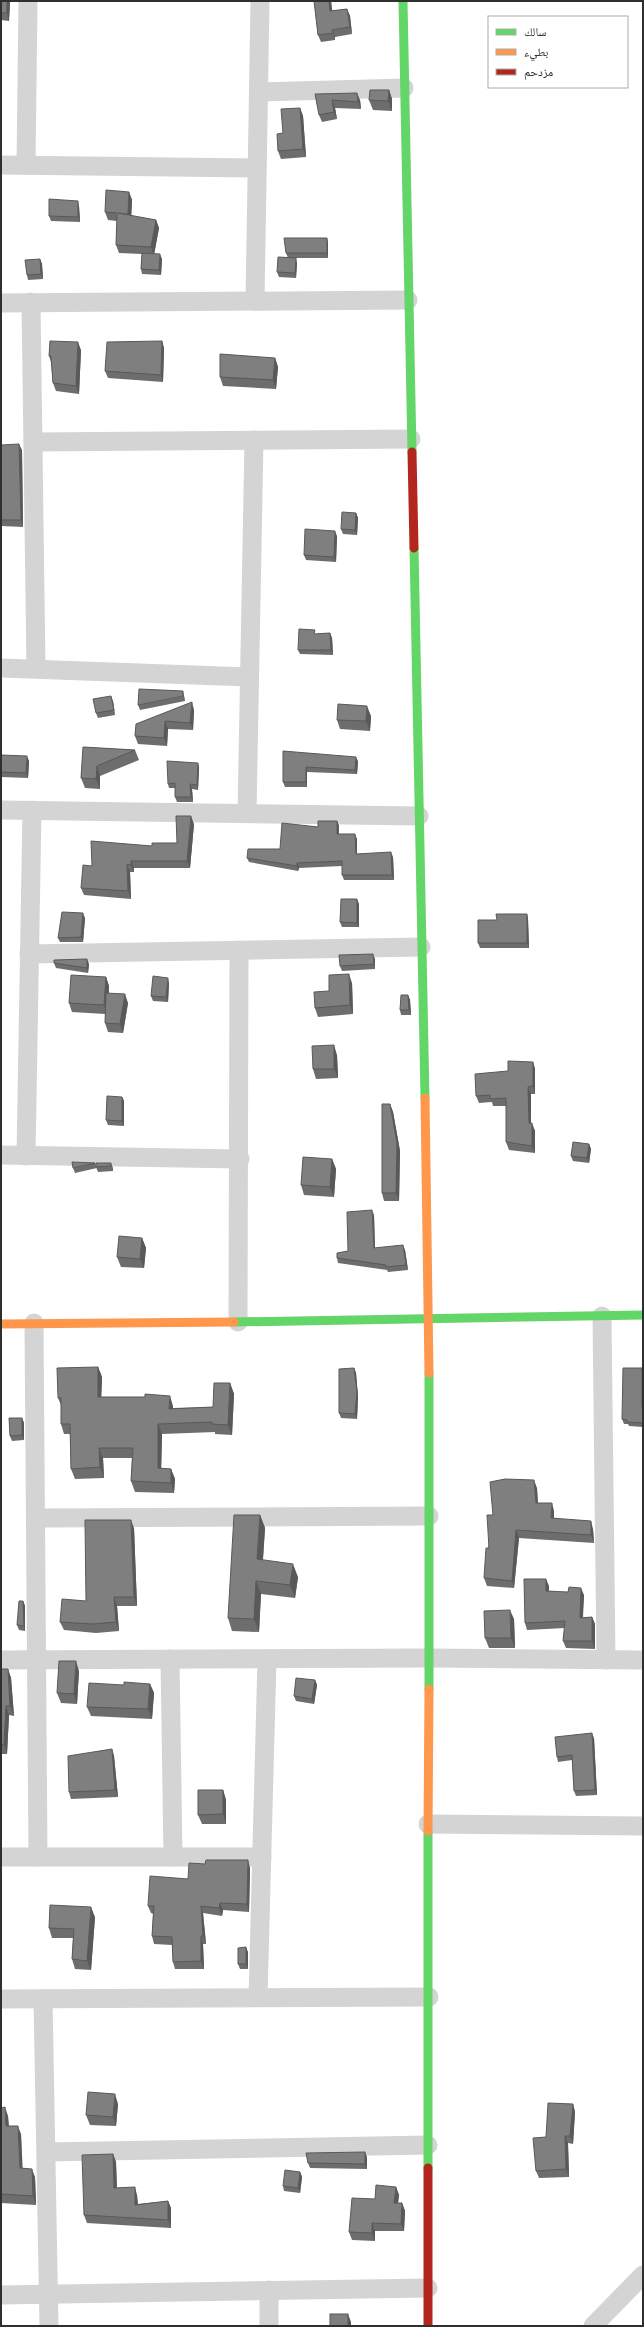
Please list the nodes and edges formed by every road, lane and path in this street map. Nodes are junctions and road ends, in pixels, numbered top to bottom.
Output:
1 (28, 1) edge
2 (260, 1) edge
3 (403, 1) edge
4 (404, 88) junction
5 (258, 92) junction
6 (1, 165) edge
7 (26, 165) junction
8 (258, 168) junction
9 (408, 300) junction
10 (255, 301) junction
11 (1, 302) edge
12 (31, 302) junction
13 (411, 439) junction
14 (254, 440) junction
15 (33, 442) junction
16 (1, 668) edge
17 (36, 669) junction
18 (249, 677) junction
19 (1, 810) edge
20 (32, 810) junction
21 (247, 813) junction
22 (419, 816) junction
23 (422, 947) junction
24 (239, 950) junction
25 (29, 954) junction
26 (1, 1155) edge
27 (26, 1156) junction
28 (240, 1158) junction
29 (643, 1315) edge
30 (602, 1316) junction
31 (429, 1319) junction
32 (238, 1322) junction
33 (34, 1323) junction
34 (1, 1324) edge
35 (429, 1516) junction
36 (36, 1518) junction
37 (429, 1658) junction
38 (170, 1659) junction
39 (267, 1659) junction
40 (1, 1660) edge
41 (37, 1660) junction
42 (606, 1660) junction
43 (643, 1660) edge
44 (428, 1824) junction
45 (643, 1826) edge
46 (1, 1857) edge
47 (38, 1857) junction
48 (173, 1857) junction
49 (262, 1857) junction
50 (258, 1997) junction
51 (428, 1997) junction
52 (43, 1999) junction
53 (1, 2000) edge
54 (428, 2145) junction
55 (46, 2152) junction
56 (643, 2275) edge
57 (428, 2288) junction
58 (269, 2290) junction
59 (48, 2294) junction
60 (1, 2295) edge
61 (49, 2326) edge
62 (269, 2326) edge
63 (428, 2326) edge
64 (593, 2326) edge

1 - 7 street
2 - 5 street
3 - 4 street
4 - 5 street
4 - 9 street
5 - 8 street
6 - 7 street
7 - 8 street
8 - 10 street
9 - 10 street
9 - 13 street
10 - 12 street
11 - 12 street
12 - 15 street
13 - 14 street
13 - 22 street
14 - 15 street
14 - 18 street
15 - 17 street
16 - 17 street
17 - 18 street
18 - 21 street
19 - 20 street
20 - 21 street
20 - 25 street
21 - 22 street
22 - 23 street
23 - 24 street
23 - 31 street
24 - 25 street
24 - 28 street
25 - 27 street
26 - 27 street
27 - 28 street
28 - 32 street
29 - 30 street
30 - 31 street
30 - 42 street
31 - 32 street
31 - 35 street
32 - 33 street
33 - 34 street
33 - 36 street
35 - 36 street
35 - 37 street
36 - 41 street
37 - 39 street
37 - 42 street
37 - 44 street
38 - 39 street
38 - 41 street
38 - 48 street
39 - 49 street
40 - 41 street
41 - 47 street
42 - 43 street
44 - 45 street
44 - 51 street
46 - 47 street
47 - 48 street
48 - 49 street
49 - 50 street
50 - 51 street
50 - 52 street
51 - 54 street
52 - 53 street
52 - 55 street
54 - 55 street
54 - 57 street
55 - 59 street
56 - 64 street
57 - 58 street
57 - 63 street
58 - 59 street
58 - 62 street
59 - 60 street
59 - 61 street

